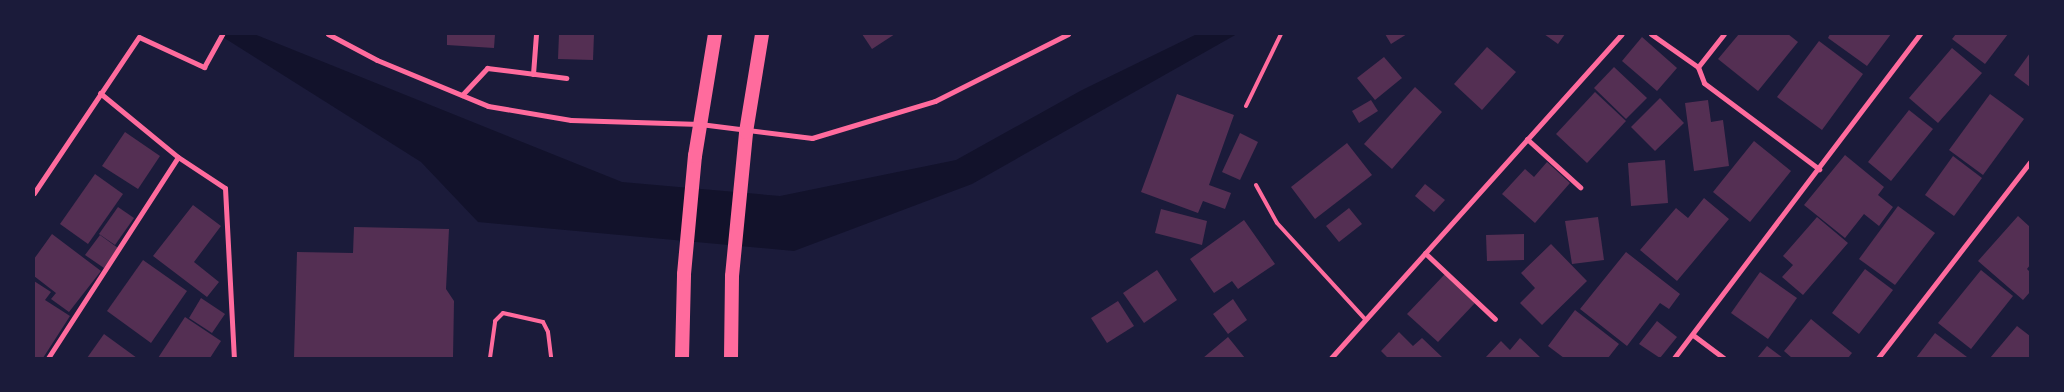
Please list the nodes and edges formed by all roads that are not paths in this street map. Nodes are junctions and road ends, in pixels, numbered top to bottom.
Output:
1 (222, 34) edge
2 (328, 34) edge
3 (536, 34) edge
4 (715, 34) edge
5 (762, 34) edge
6 (1068, 34) edge
7 (1281, 34) edge
8 (1622, 34) edge
9 (1651, 34) edge
10 (1724, 34) edge
11 (1920, 34) edge
12 (1698, 67) junction
13 (533, 74) junction
14 (566, 78) dead end
15 (100, 93) junction
16 (462, 95) junction
17 (1246, 106) dead end
18 (700, 124) junction
19 (746, 132) junction
20 (1527, 139) junction
21 (178, 157) junction
22 (2030, 162) edge
23 (1819, 169) junction
24 (1256, 186) dead end
25 (1580, 187) dead end
26 (34, 193) edge
27 (1425, 253) junction
28 (1495, 318) dead end
29 (1365, 319) junction
30 (1693, 335) junction
31 (48, 358) edge
32 (234, 358) edge
33 (490, 358) edge
34 (551, 358) edge
35 (682, 358) edge
36 (731, 358) edge
37 (1331, 358) edge
38 (1674, 358) edge
39 (1722, 358) edge
40 (1878, 358) edge

1 - 15 street
2 - 16 street
3 - 13 street
4 - 18 highway
5 - 19 highway
6 - 19 street
7 - 17 lane
8 - 20 street
9 - 12 street
10 - 12 street
11 - 23 street
12 - 23 street
13 - 14 street
13 - 16 street
15 - 21 street
15 - 26 street
16 - 18 street
18 - 19 street
18 - 35 highway
19 - 36 highway
20 - 25 street
20 - 27 street
21 - 31 street
21 - 32 street
22 - 40 street
23 - 30 street
24 - 29 lane
27 - 28 street
27 - 29 street
29 - 37 street
30 - 38 street
30 - 39 street
33 - 34 lane

